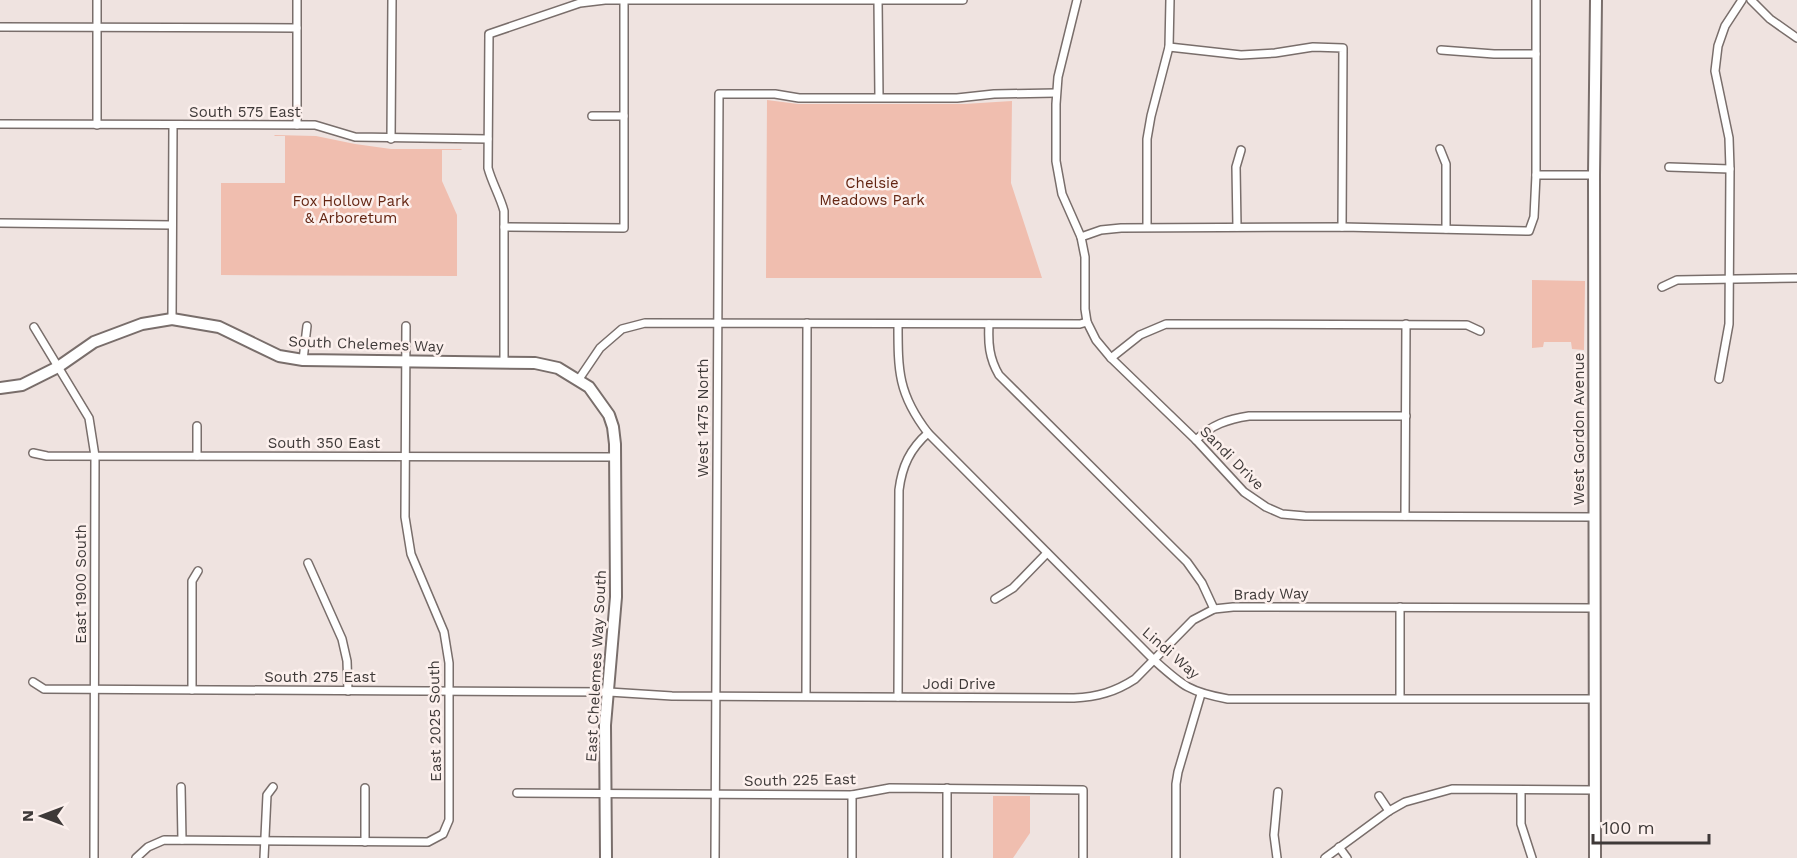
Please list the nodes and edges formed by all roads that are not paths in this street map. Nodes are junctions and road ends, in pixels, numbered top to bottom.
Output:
1 (97, 0) edge
2 (297, 0) edge
3 (392, 0) edge
4 (624, 0) edge
5 (963, 0) edge
6 (1077, 0) edge
7 (1170, 0) edge
8 (1536, 0) edge
9 (1596, 0) edge
10 (1742, 0) edge
11 (1751, 0) edge
12 (703, 1) edge
13 (878, 1) edge
14 (0, 27) edge
15 (97, 28) junction
16 (297, 28) junction
17 (1797, 38) edge
18 (1169, 47) junction
19 (1441, 50) dead end
20 (1536, 54) junction
21 (1056, 93) junction
22 (879, 97) junction
23 (592, 116) dead end
24 (624, 116) junction
25 (0, 124) edge
26 (97, 124) junction
27 (173, 125) junction
28 (297, 125) junction
29 (391, 139) junction
30 (488, 139) junction
31 (1440, 149) dead end
32 (1241, 150) dead end
33 (1669, 167) dead end
34 (1730, 169) junction
35 (1536, 175) junction
36 (1594, 175) junction
37 (0, 223) edge
38 (172, 225) junction
39 (504, 227) junction
40 (1147, 227) junction
41 (1237, 227) junction
42 (1342, 227) junction
43 (1446, 229) junction
44 (1081, 237) junction
45 (1797, 278) edge
46 (1729, 280) junction
47 (1662, 287) dead end
48 (172, 319) junction
49 (1088, 322) junction
50 (717, 323) junction
51 (807, 323) junction
52 (898, 324) junction
53 (989, 324) junction
54 (1406, 324) junction
55 (307, 326) dead end
56 (406, 326) dead end
57 (34, 327) dead end
58 (1480, 331) dead end
59 (1111, 358) junction
60 (303, 360) junction
61 (406, 362) junction
62 (504, 362) junction
63 (58, 367) junction
64 (579, 379) junction
65 (1719, 379) dead end
66 (0, 388) edge
67 (1406, 416) junction
68 (197, 426) dead end
69 (928, 433) junction
70 (1196, 440) junction
71 (33, 453) dead end
72 (95, 456) junction
73 (197, 456) junction
74 (405, 457) junction
75 (615, 457) junction
76 (1405, 516) junction
77 (1594, 517) junction
78 (1047, 553) junction
79 (308, 563) dead end
80 (198, 571) dead end
81 (995, 599) dead end
82 (1400, 607) junction
83 (1594, 608) junction
84 (1214, 609) junction
85 (1154, 660) junction
86 (33, 682) dead end
87 (94, 689) junction
88 (192, 690) junction
89 (348, 691) junction
90 (449, 691) junction
91 (609, 692) junction
92 (1201, 694) junction
93 (715, 696) junction
94 (806, 696) junction
95 (898, 697) junction
96 (1400, 698) junction
97 (1595, 699) junction
98 (181, 787) dead end
99 (273, 787) dead end
100 (365, 788) dead end
101 (947, 788) junction
102 (1521, 790) junction
103 (1595, 790) junction
104 (1278, 792) dead end
105 (517, 793) dead end
106 (606, 793) junction
107 (714, 795) junction
108 (852, 795) junction
109 (1379, 796) dead end
110 (1389, 811) junction
111 (182, 840) junction
112 (264, 841) junction
113 (364, 842) junction
114 (1339, 847) junction
115 (94, 858) edge
116 (136, 858) edge
117 (264, 858) edge
118 (606, 858) edge
119 (715, 858) edge
120 (852, 858) edge
121 (947, 858) edge
122 (1083, 858) edge
123 (1176, 858) edge
124 (1277, 858) edge
125 (1326, 858) edge
126 (1347, 858) edge
127 (1532, 858) edge
128 (1595, 858) edge

1 - 15 street
2 - 16 street
3 - 29 street
4 - 12 street
4 - 24 street
4 - 30 street
5 - 13 street
6 - 21 street
7 - 18 street
8 - 20 street
9 - 36 street, West Gordon Avenue
10 - 34 street
11 - 17 street
12 - 13 street
13 - 22 street
14 - 15 street
15 - 16 street
15 - 26 street
16 - 28 street
18 - 40 street
18 - 42 street
19 - 20 street
20 - 35 street
21 - 22 street
21 - 44 street
22 - 50 street, West 1475 North
23 - 24 street
24 - 39 street
25 - 26 street, South 575 East
26 - 27 street, South 575 East
27 - 28 street, South 575 East
27 - 38 street
28 - 29 street, South 575 East
29 - 30 street, South 575 East
30 - 39 street
31 - 43 street
32 - 41 street
33 - 34 street
34 - 46 street
35 - 36 street
35 - 43 street
36 - 77 street, West Gordon Avenue
37 - 38 street
38 - 48 street
39 - 62 street
40 - 41 street
40 - 44 street
41 - 42 street
42 - 43 street
44 - 49 street
45 - 46 street
46 - 47 street
46 - 65 street
48 - 60 street, South Chelemes Way
48 - 63 street, South Chelemes Way
49 - 53 street
49 - 59 street, Sandi Drive
50 - 51 street
50 - 64 street
50 - 93 street, West 1475 North
51 - 52 street
51 - 94 street
52 - 53 street
52 - 69 street, Lindi Way
53 - 84 street, Brady Way
54 - 58 street
54 - 59 street
54 - 67 street
55 - 60 street
56 - 61 street, East 2025 South
57 - 63 street, East 1900 South
59 - 70 street, Sandi Drive
60 - 61 street, South Chelemes Way
61 - 62 street, South Chelemes Way
61 - 74 street, East 2025 South
62 - 64 street, South Chelemes Way
63 - 66 street, South Chelemes Way
63 - 72 street, East 1900 South
64 - 75 street, East Chelemes Way South
67 - 70 street
67 - 76 street
68 - 73 street
69 - 78 street, Lindi Way
69 - 95 street
70 - 76 street, Sandi Drive
71 - 72 street, South 350 East
72 - 73 street, South 350 East
72 - 87 street, East 1900 South
73 - 74 street, South 350 East
74 - 75 street, South 350 East
74 - 90 street, East 2025 South
75 - 91 street, East Chelemes Way South
76 - 77 street, Sandi Drive
77 - 83 street, West Gordon Avenue
78 - 81 street
78 - 85 street, Lindi Way
79 - 89 street
80 - 88 street
82 - 83 street, Brady Way
82 - 84 street, Brady Way
82 - 96 street
83 - 97 street, West Gordon Avenue
84 - 85 street, Jodi Drive
85 - 92 street, Lindi Way
85 - 95 street, Jodi Drive
86 - 87 street, South 275 East
87 - 88 street, South 275 East
87 - 115 street, East 1900 South
88 - 89 street, South 275 East
89 - 90 street, South 275 East
90 - 91 street, South 275 East
90 - 113 street, East 2025 South
91 - 93 street, Jodi Drive
91 - 106 street, East Chelemes Way South
92 - 96 street, Lindi Way
92 - 123 street
93 - 94 street, Jodi Drive
93 - 107 street, West 1475 North
94 - 95 street, Jodi Drive
96 - 97 street, Lindi Way
97 - 103 street, West Gordon Avenue
98 - 111 street
99 - 112 street
100 - 113 street
101 - 108 street, South 225 East
101 - 121 street
101 - 122 street, South 225 East
102 - 103 street
102 - 110 street
102 - 127 street
103 - 128 street, West Gordon Avenue
104 - 124 street
105 - 106 street, South 225 East
106 - 107 street, South 225 East
106 - 118 street, East Chelemes Way South
107 - 108 street, South 225 East
107 - 119 street, West 1475 North
108 - 120 street
109 - 110 street
110 - 114 street
111 - 112 street
111 - 116 street
112 - 113 street
112 - 117 street
114 - 125 street
114 - 126 street

